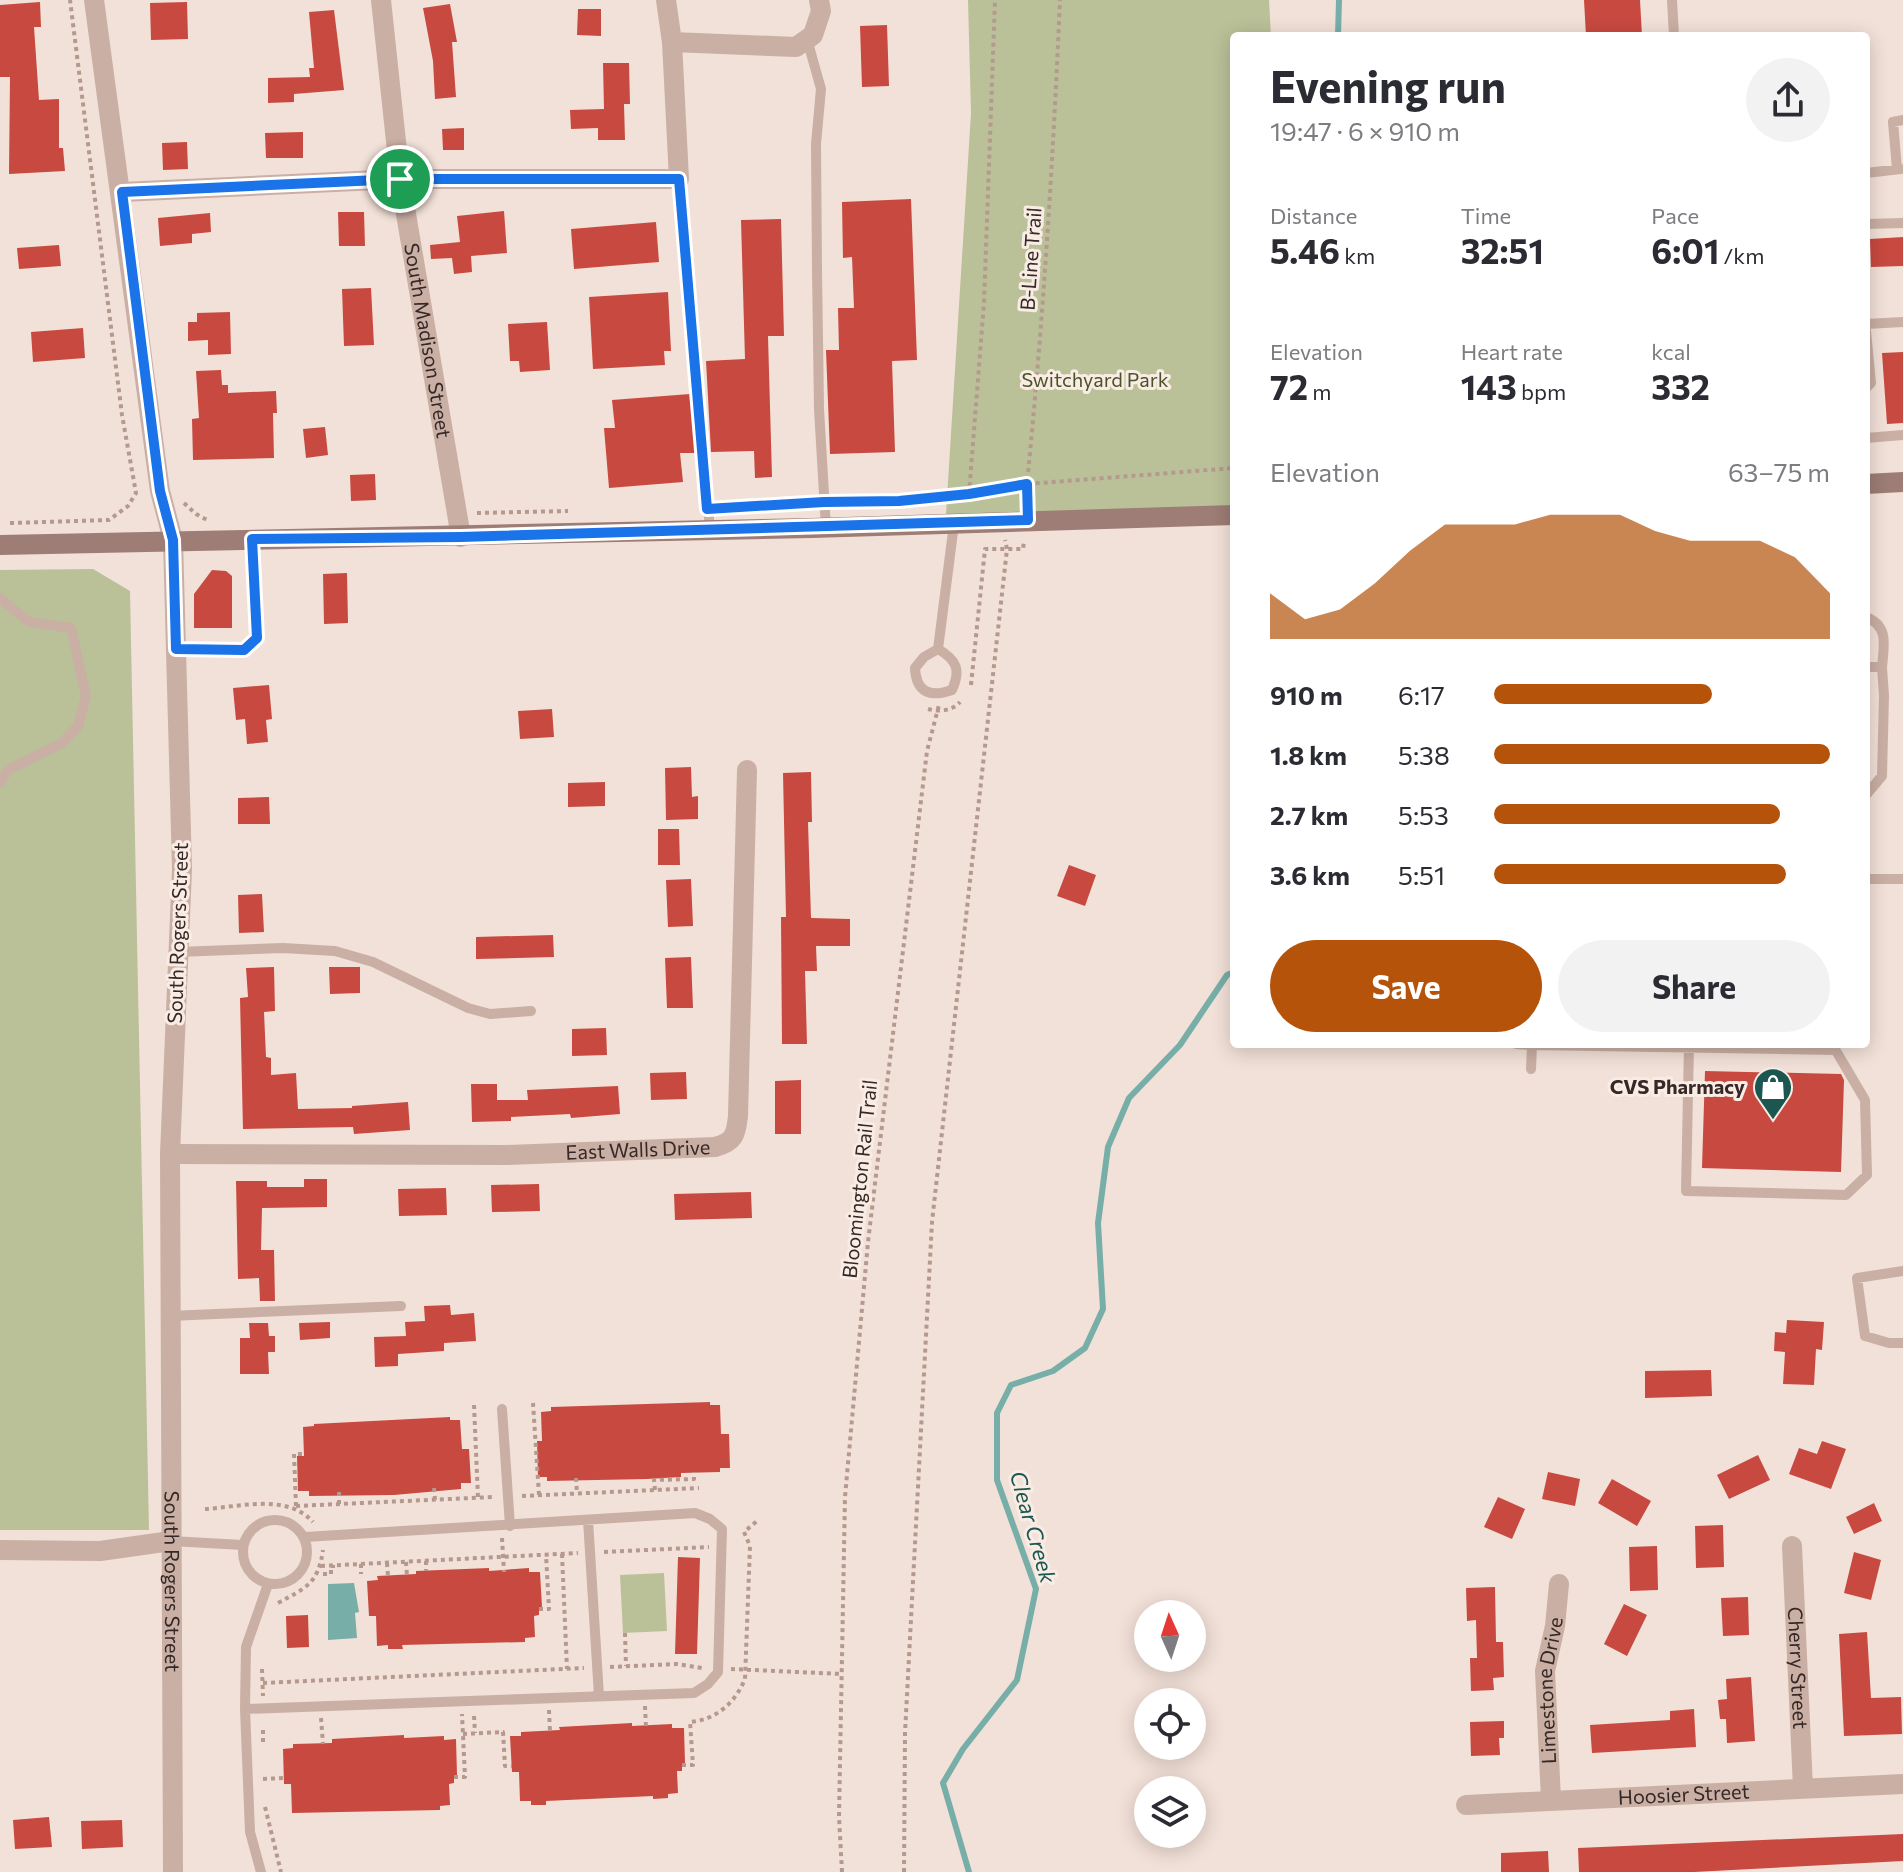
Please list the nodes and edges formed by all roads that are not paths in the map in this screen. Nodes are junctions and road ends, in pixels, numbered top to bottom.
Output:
1 (94, 0) edge
2 (381, 0) edge
3 (666, 0) edge
4 (819, 0) edge
5 (1672, 0) edge
6 (1674, 32) edge
7 (807, 39) junction
8 (672, 42) junction
9 (1903, 120) edge
10 (1900, 169) edge
11 (1870, 173) edge
12 (400, 179) junction
13 (679, 179) junction
14 (122, 192) junction
15 (1903, 223) edge
16 (1870, 224) edge
17 (1903, 322) edge
18 (1870, 324) edge
19 (1903, 435) edge
20 (1870, 438) edge
21 (1903, 482) edge
22 (1870, 484) edge
23 (1230, 515) edge
24 (708, 519) junction
25 (954, 524) junction
26 (826, 528) junction
27 (461, 537) junction
28 (252, 539) junction
29 (173, 540) junction
30 (0, 545) edge
31 (0, 598) edge
32 (1870, 618) edge
33 (176, 649) junction
34 (938, 649) junction
35 (1870, 667) edge
36 (1882, 667) junction
37 (747, 770) dead end
38 (0, 783) edge
39 (1870, 790) edge
40 (1870, 879) edge
41 (1903, 879) edge
42 (178, 952) junction
43 (531, 1011) dead end
44 (1532, 1048) edge
45 (1688, 1048) edge
46 (1834, 1048) edge
47 (1531, 1069) dead end
48 (170, 1154) junction
49 (1903, 1271) edge
50 (401, 1306) dead end
51 (170, 1316) junction
52 (1903, 1343) edge
53 (502, 1409) dead end
54 (588, 1520) junction
55 (510, 1526) junction
56 (305, 1537) junction
57 (171, 1541) junction
58 (243, 1545) junction
59 (1792, 1546) dead end
60 (0, 1550) edge
61 (268, 1584) junction
62 (1559, 1584) dead end
63 (599, 1696) junction
64 (245, 1709) junction
65 (1903, 1784) edge
66 (1803, 1788) junction
67 (1551, 1800) junction
68 (1466, 1805) dead end
69 (173, 1872) edge
70 (261, 1872) edge

1 - 14 street, South Rogers Street
2 - 12 street, South Madison Street
3 - 8 street
4 - 7 street
5 - 6 lane
7 - 8 street
7 - 26 lane
8 - 13 street
9 - 10 lane
10 - 11 lane
12 - 13 street
12 - 14 street
12 - 27 street, South Madison Street
13 - 24 lane
14 - 29 street, South Rogers Street
15 - 16 lane
17 - 18 lane
19 - 20 lane
21 - 22 main road
23 - 25 main road
24 - 26 main road
24 - 27 main road
25 - 26 main road
25 - 34 lane
27 - 28 main road
28 - 29 main road
28 - 33 lane
29 - 30 main road
29 - 33 street, South Rogers Street
31 - 38 lane
32 - 36 lane
33 - 42 street, South Rogers Street
34 - 34 lane
35 - 36 lane
36 - 39 lane
37 - 48 street, East Walls Drive
40 - 41 lane
42 - 43 lane
42 - 48 street, South Rogers Street
44 - 47 lane
45 - 46 lane
48 - 51 street, South Rogers Street
49 - 52 lane
50 - 51 lane
51 - 57 street, South Rogers Street
53 - 55 lane
54 - 55 lane
54 - 63 lane
54 - 63 lane
55 - 56 lane
56 - 58 lane
56 - 61 lane
57 - 58 lane
57 - 60 street
57 - 69 street, South Rogers Street
58 - 61 lane
59 - 66 street, Cherry Street
61 - 64 lane
62 - 67 street, Limestone Drive
63 - 64 lane
64 - 70 lane
65 - 66 street, Hoosier Street
66 - 67 street, Hoosier Street
67 - 68 street, Hoosier Street

